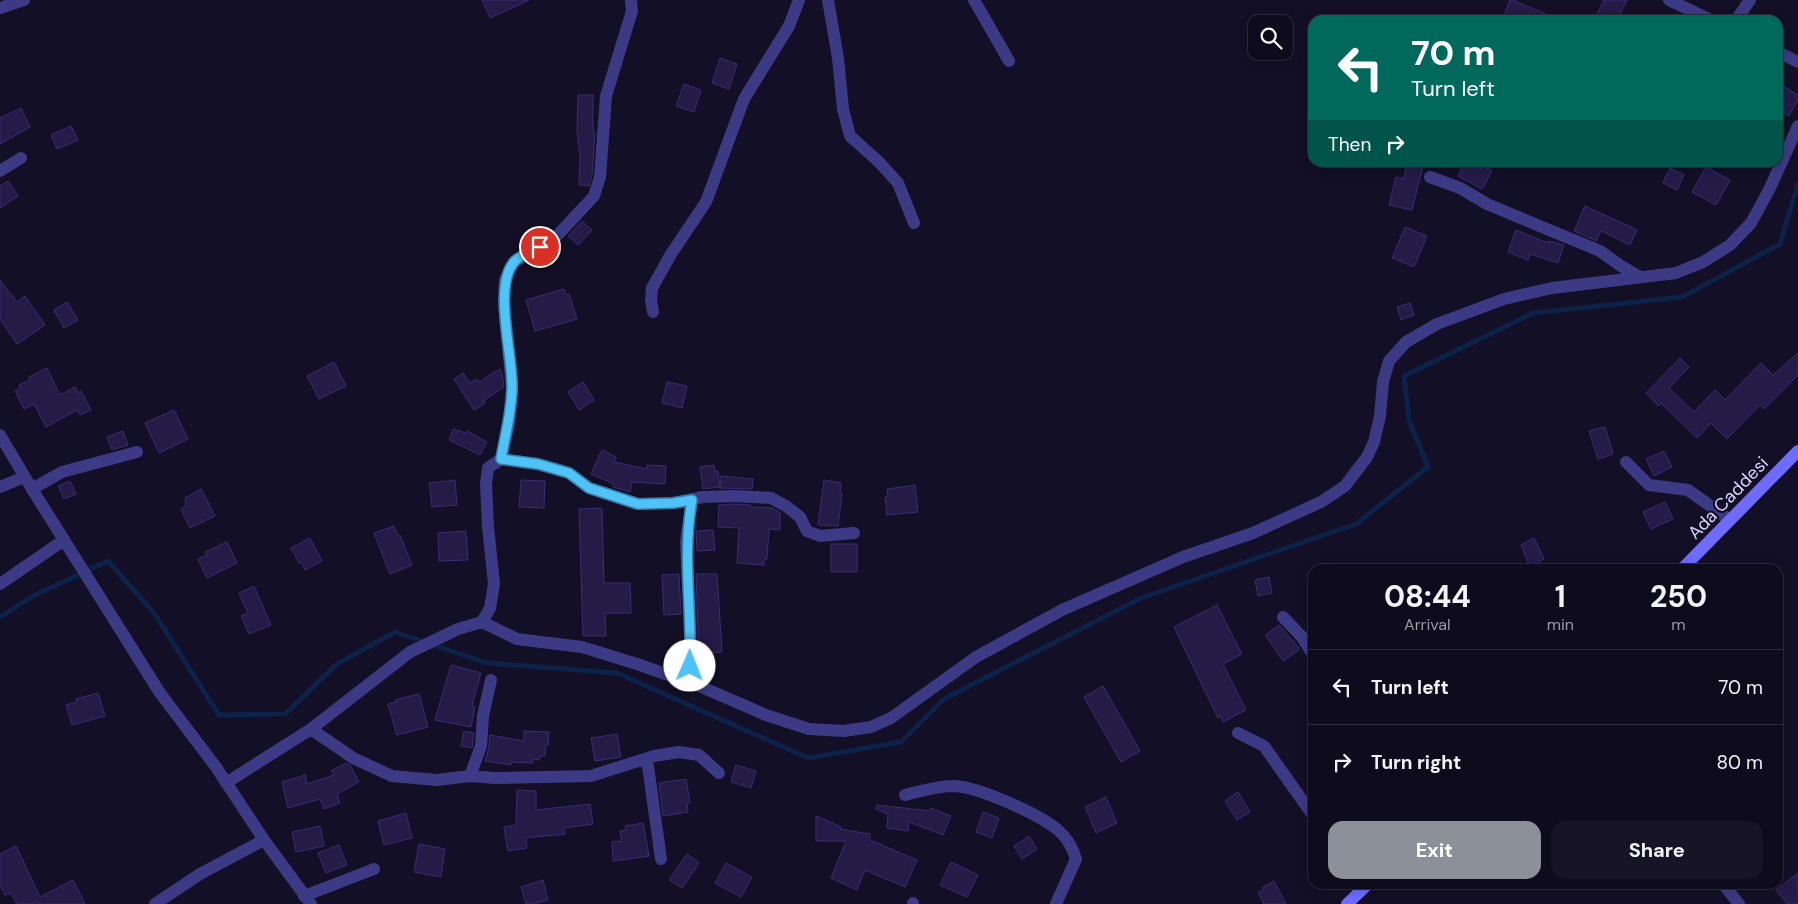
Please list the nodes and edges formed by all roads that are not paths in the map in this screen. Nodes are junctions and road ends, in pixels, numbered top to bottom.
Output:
1 (24, 0) edge
2 (631, 0) edge
3 (799, 0) edge
4 (828, 0) edge
5 (974, 0) edge
6 (1669, 0) edge
7 (1750, 0) edge
8 (0, 8) edge
9 (1700, 15) edge
10 (1740, 15) edge
11 (1783, 54) edge
12 (1009, 61) dead end
13 (1798, 62) edge
14 (1798, 126) edge
15 (22, 158) dead end
16 (1783, 159) edge
17 (1779, 167) edge
18 (0, 170) edge
19 (1430, 177) dead end
20 (914, 223) dead end
21 (1640, 276) junction
22 (653, 312) dead end
23 (0, 435) edge
24 (1798, 451) edge
25 (137, 452) dead end
26 (501, 459) junction
27 (1626, 462) dead end
28 (24, 477) junction
29 (0, 487) edge
30 (32, 489) junction
31 (692, 500) junction
32 (1730, 520) junction
33 (854, 534) dead end
34 (64, 540) junction
35 (1687, 564) edge
36 (0, 584) edge
37 (1282, 617) dead end
38 (482, 622) junction
39 (1308, 647) edge
40 (491, 680) dead end
41 (690, 683) junction
42 (311, 729) junction
43 (1238, 733) dead end
44 (647, 759) junction
45 (719, 773) dead end
46 (470, 776) junction
47 (226, 783) junction
48 (905, 795) dead end
49 (1308, 808) edge
50 (264, 840) junction
51 (661, 859) dead end
52 (374, 869) dead end
53 (1359, 889) edge
54 (1727, 889) edge
55 (308, 900) edge
56 (155, 904) edge
57 (1056, 904) edge
58 (1348, 904) edge
59 (1739, 904) edge

1 - 8 street
2 - 26 street
3 - 22 street
4 - 20 street
5 - 12 street
6 - 9 street
7 - 10 street
11 - 13 street
14 - 16 street
15 - 18 street
17 - 21 street
19 - 21 street
21 - 41 street
23 - 28 street
24 - 32 main road, Ada Caddesi
25 - 30 street
26 - 31 street
26 - 38 street
27 - 32 street
28 - 29 street
28 - 30 street
30 - 34 street
31 - 33 street
31 - 41 street
32 - 35 main road, Ada Caddesi
34 - 36 street
34 - 47 street
37 - 39 street
38 - 41 street
38 - 42 street
40 - 46 street
42 - 46 street
42 - 47 street
43 - 49 street
44 - 45 street
44 - 46 street
44 - 51 street
47 - 50 street
48 - 57 street
50 - 55 street
50 - 56 street
52 - 55 street
53 - 58 main road
54 - 59 street

